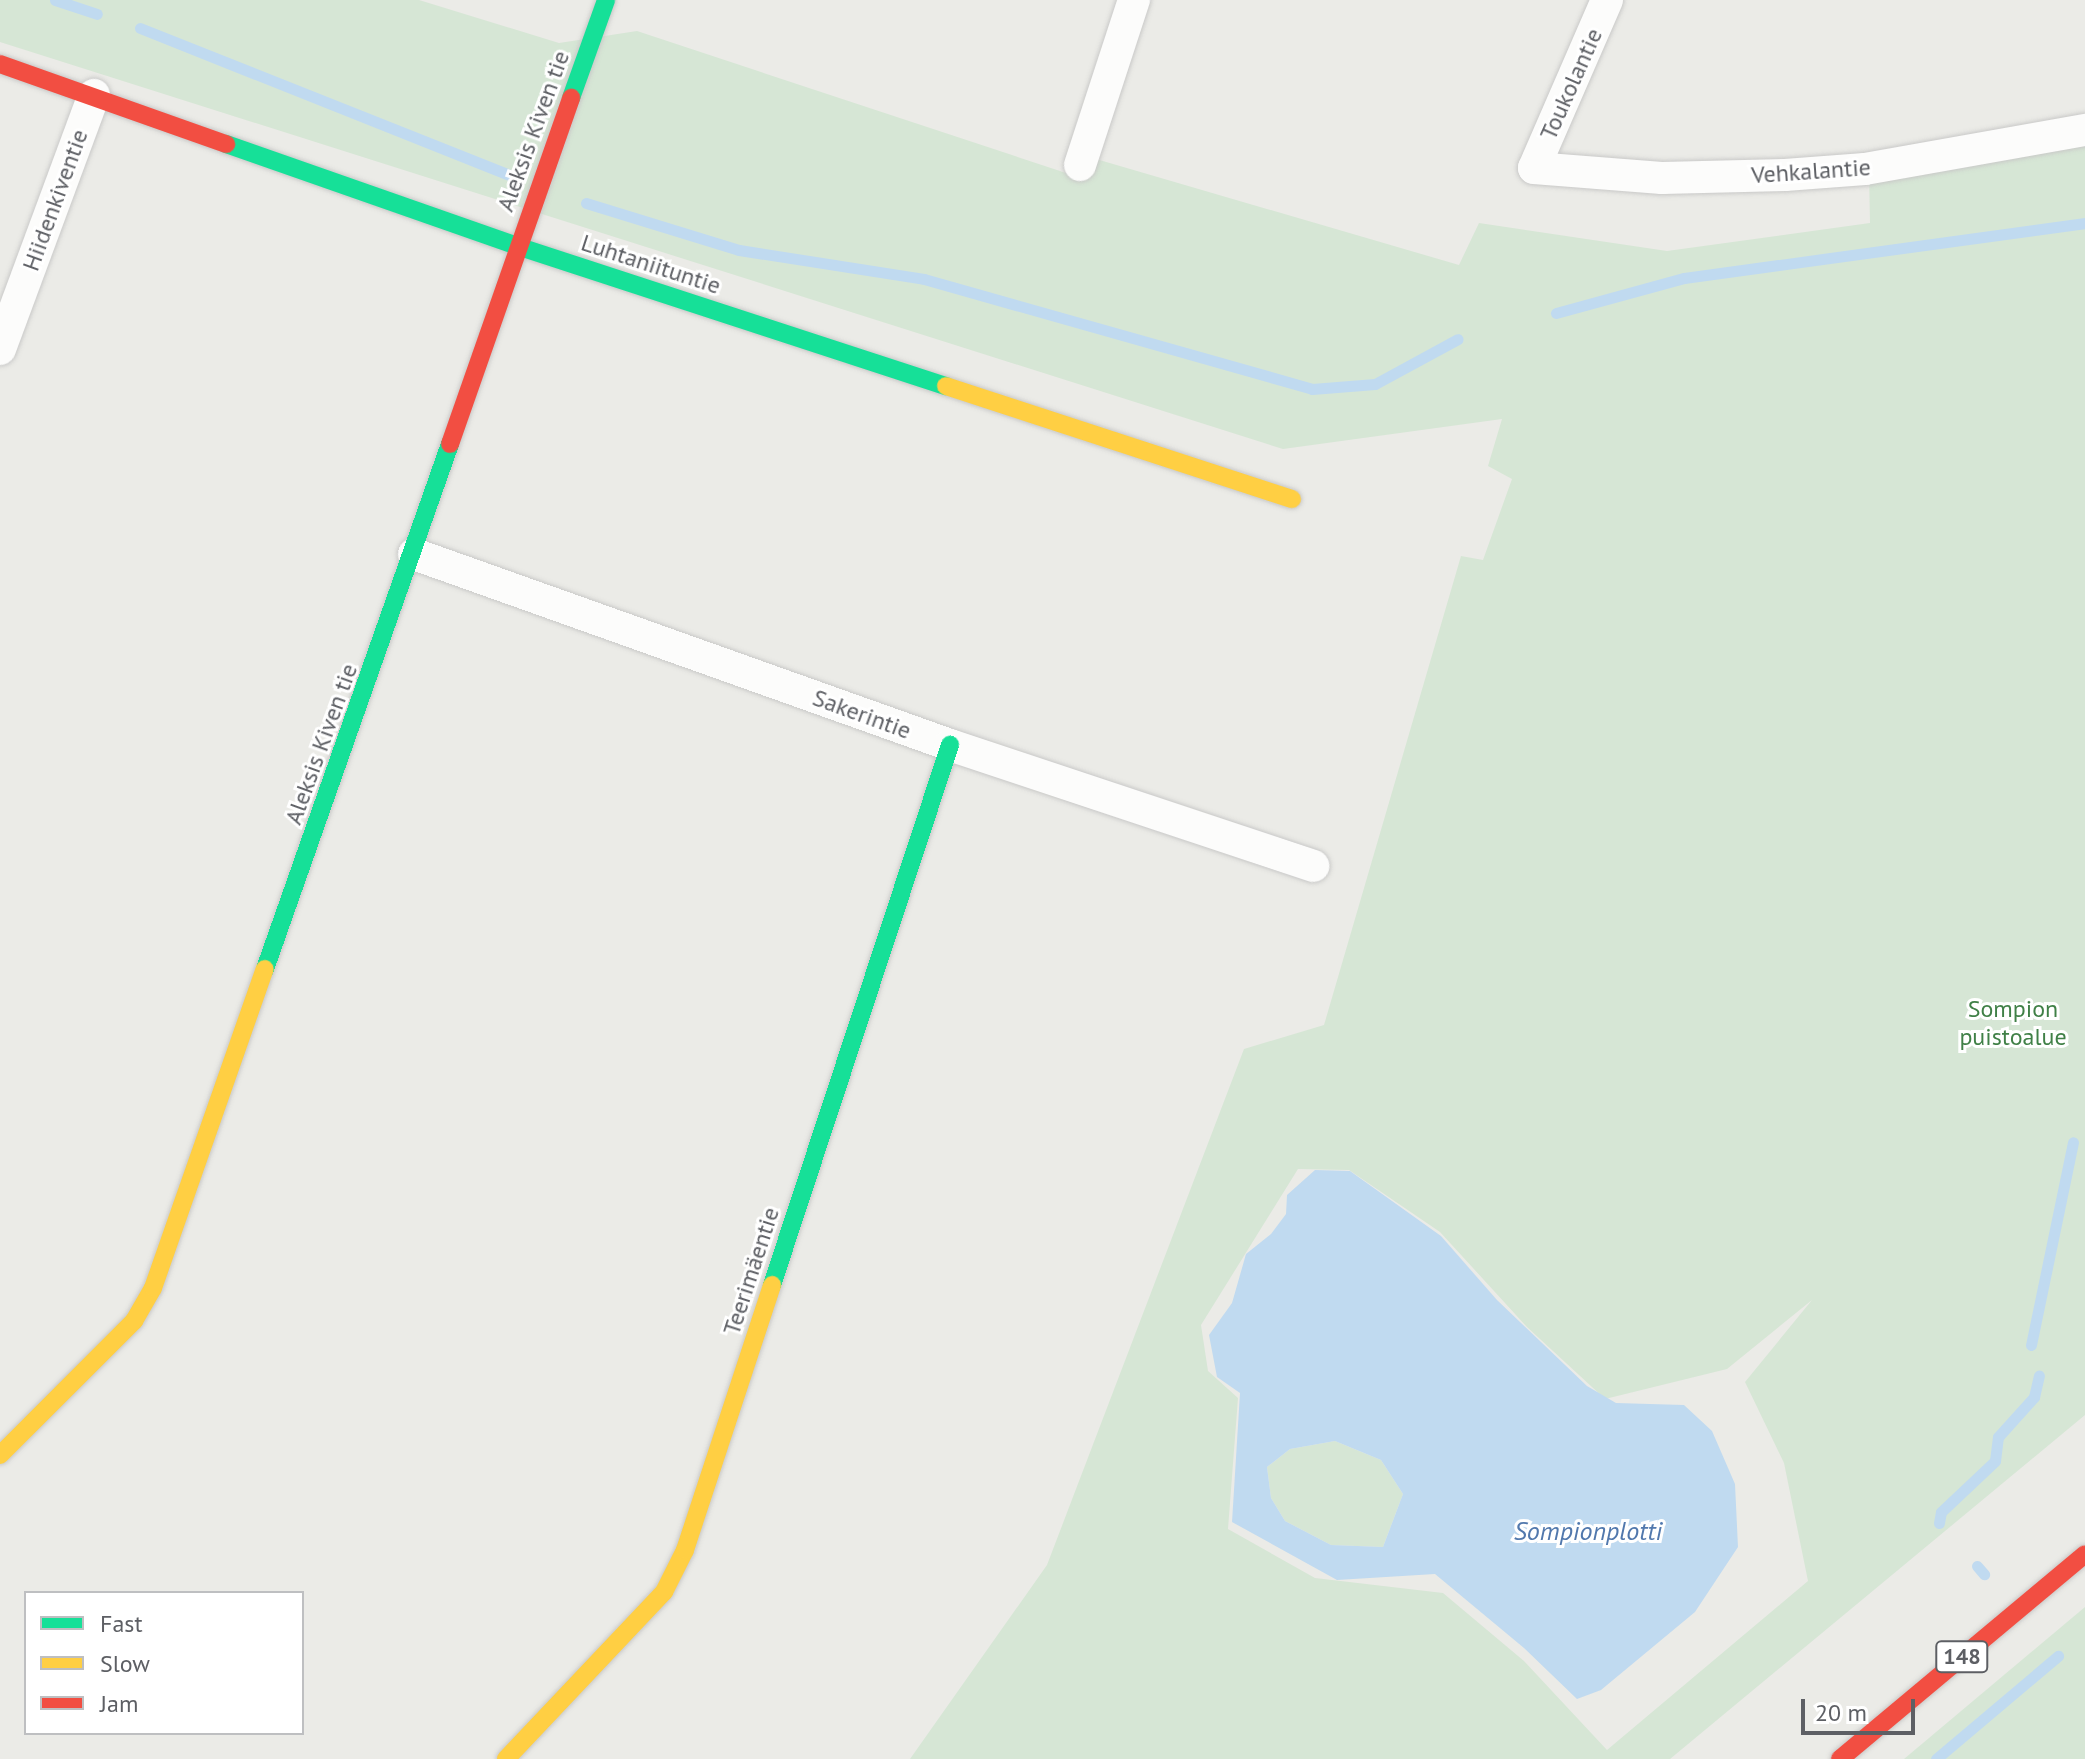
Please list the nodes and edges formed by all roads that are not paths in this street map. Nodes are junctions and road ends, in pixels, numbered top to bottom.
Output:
1 (606, 0) edge
2 (1134, 0) edge
3 (1607, 0) edge
4 (0, 64) edge
5 (94, 95) junction
6 (2085, 130) edge
7 (1080, 165) dead end
8 (1534, 168) joint
9 (517, 246) junction
10 (0, 349) edge
11 (1292, 499) dead end
12 (414, 554) junction
13 (950, 745) junction
14 (1313, 866) dead end
15 (0, 1455) edge
16 (2085, 1554) edge
17 (506, 1759) edge
18 (1840, 1759) edge

1 - 9 street, Aleksis Kiven tie
2 - 7 street
3 - 8 street, Toukolantie
4 - 5 street, Luhtaniituntie
5 - 9 street, Luhtaniituntie
5 - 10 street, Hiidenkiventie
6 - 8 street, Vehkalantie
9 - 11 street, Luhtaniituntie
9 - 12 street, Aleksis Kiven tie
12 - 13 street, Sakerintie
12 - 15 street, Aleksis Kiven tie
13 - 14 street, Sakerintie
13 - 17 street, Teerimäentie
16 - 18 street, 148

